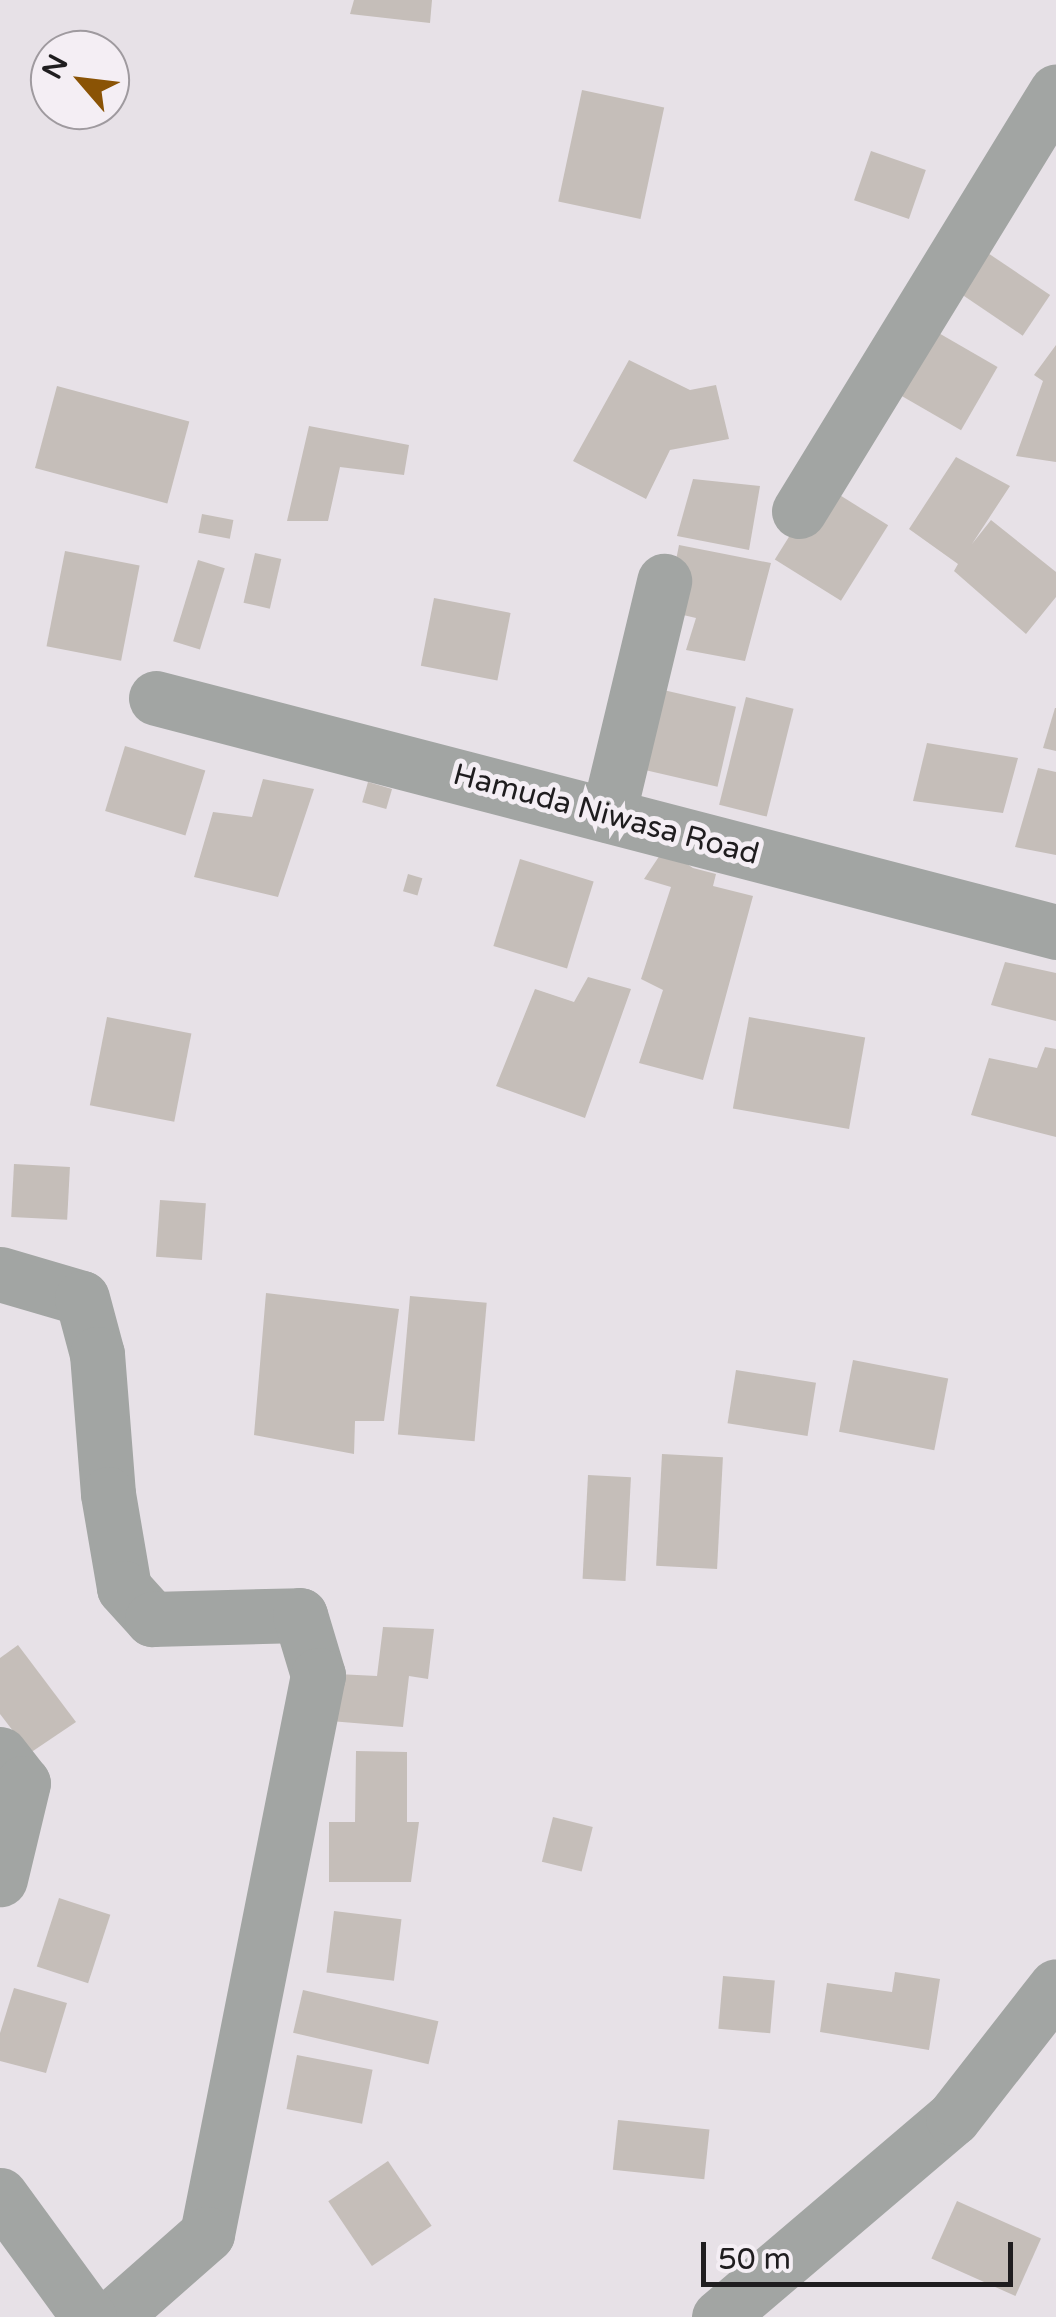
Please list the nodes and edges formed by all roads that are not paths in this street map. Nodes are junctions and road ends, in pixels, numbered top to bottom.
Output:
1 (1056, 91) edge
2 (799, 511) dead end
3 (664, 581) dead end
4 (156, 698) dead end
5 (608, 815) junction
6 (1056, 932) edge
7 (0, 1274) edge
8 (0, 1754) edge
9 (0, 1878) edge
10 (1056, 1986) edge
11 (0, 2195) edge
12 (89, 2317) edge
13 (114, 2317) edge
14 (719, 2317) edge

1 - 2 street
3 - 5 street
4 - 5 street, Hamuda Niwasa Road
5 - 6 street, Hamuda Niwasa Road
7 - 13 street
8 - 9 street
10 - 14 street
11 - 12 street

